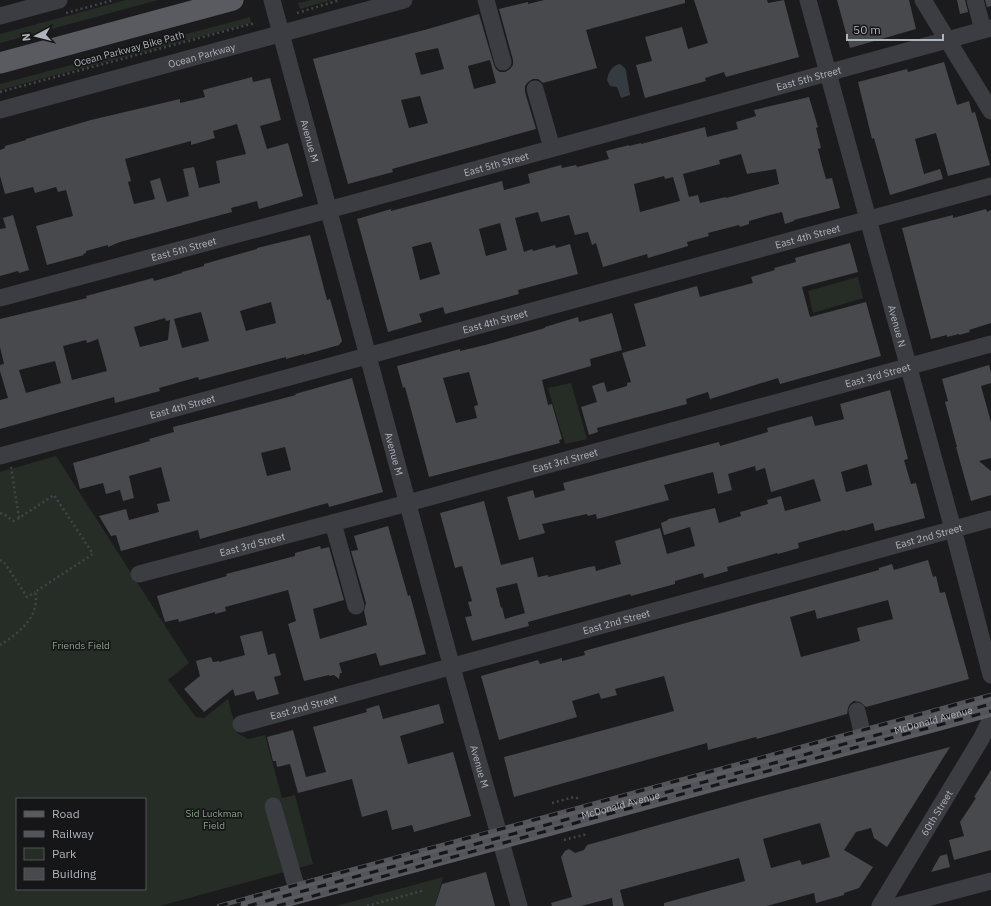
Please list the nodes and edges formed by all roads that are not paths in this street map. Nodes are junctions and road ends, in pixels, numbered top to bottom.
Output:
1 (59, 0) edge
2 (233, 0) edge
3 (272, 0) edge
4 (404, 0) edge
5 (486, 0) edge
6 (808, 0) edge
7 (923, 0) edge
8 (975, 0) edge
9 (0, 16) edge
10 (987, 29) edge
11 (281, 33) junction
12 (947, 40) junction
13 (503, 62) dead end
14 (0, 63) edge
15 (828, 72) junction
16 (535, 89) dead end
17 (0, 110) edge
18 (991, 111) edge
19 (552, 148) junction
20 (991, 186) edge
21 (328, 210) junction
22 (868, 219) junction
23 (0, 298) edge
24 (991, 344) edge
25 (368, 356) junction
26 (909, 367) junction
27 (5, 461) edge
28 (408, 503) junction
29 (991, 519) edge
30 (333, 523) junction
31 (953, 529) junction
32 (139, 574) dead end
33 (356, 606) dead end
34 (452, 666) junction
35 (991, 675) edge
36 (991, 706) edge
37 (856, 711) dead end
38 (991, 719) edge
39 (241, 724) dead end
40 (864, 740) junction
41 (273, 806) dead end
42 (501, 838) junction
43 (991, 881) edge
44 (298, 893) junction
45 (251, 906) edge
46 (519, 906) edge
47 (880, 906) edge
48 (897, 906) edge

1 - 9 street
2 - 14 main road
3 - 11 street, Avenue M
4 - 11 street, Ocean Parkway
5 - 13 street
6 - 15 street, Avenue N
7 - 12 street
8 - 10 street
10 - 12 street, East 5th Street
11 - 17 street, Ocean Parkway
11 - 21 street, Avenue M
12 - 15 street, East 5th Street
12 - 18 street
15 - 19 street, East 5th Street
15 - 22 street, Avenue N
16 - 19 street
19 - 21 street, East 5th Street
20 - 22 street, East 4th Street
21 - 23 street, East 5th Street
21 - 25 street, Avenue M
22 - 25 street, East 4th Street
22 - 26 street, Avenue N
24 - 26 street, East 3rd Street
25 - 27 street, East 4th Street
25 - 28 street, Avenue M
26 - 28 street, East 3rd Street
26 - 31 street, Avenue N
28 - 30 street, East 3rd Street
28 - 34 street, Avenue M
29 - 31 street, East 2nd Street
30 - 32 street, East 3rd Street
30 - 33 street
31 - 34 street, East 2nd Street
31 - 35 street, Avenue N
34 - 39 street, East 2nd Street
34 - 42 street, Avenue M
36 - 40 main road, McDonald Avenue
37 - 40 street
38 - 47 street, 60th Street
40 - 42 main road, McDonald Avenue
41 - 44 street
42 - 44 main road, McDonald Avenue
42 - 46 street, Avenue M
43 - 48 street
44 - 45 main road, McDonald Avenue

